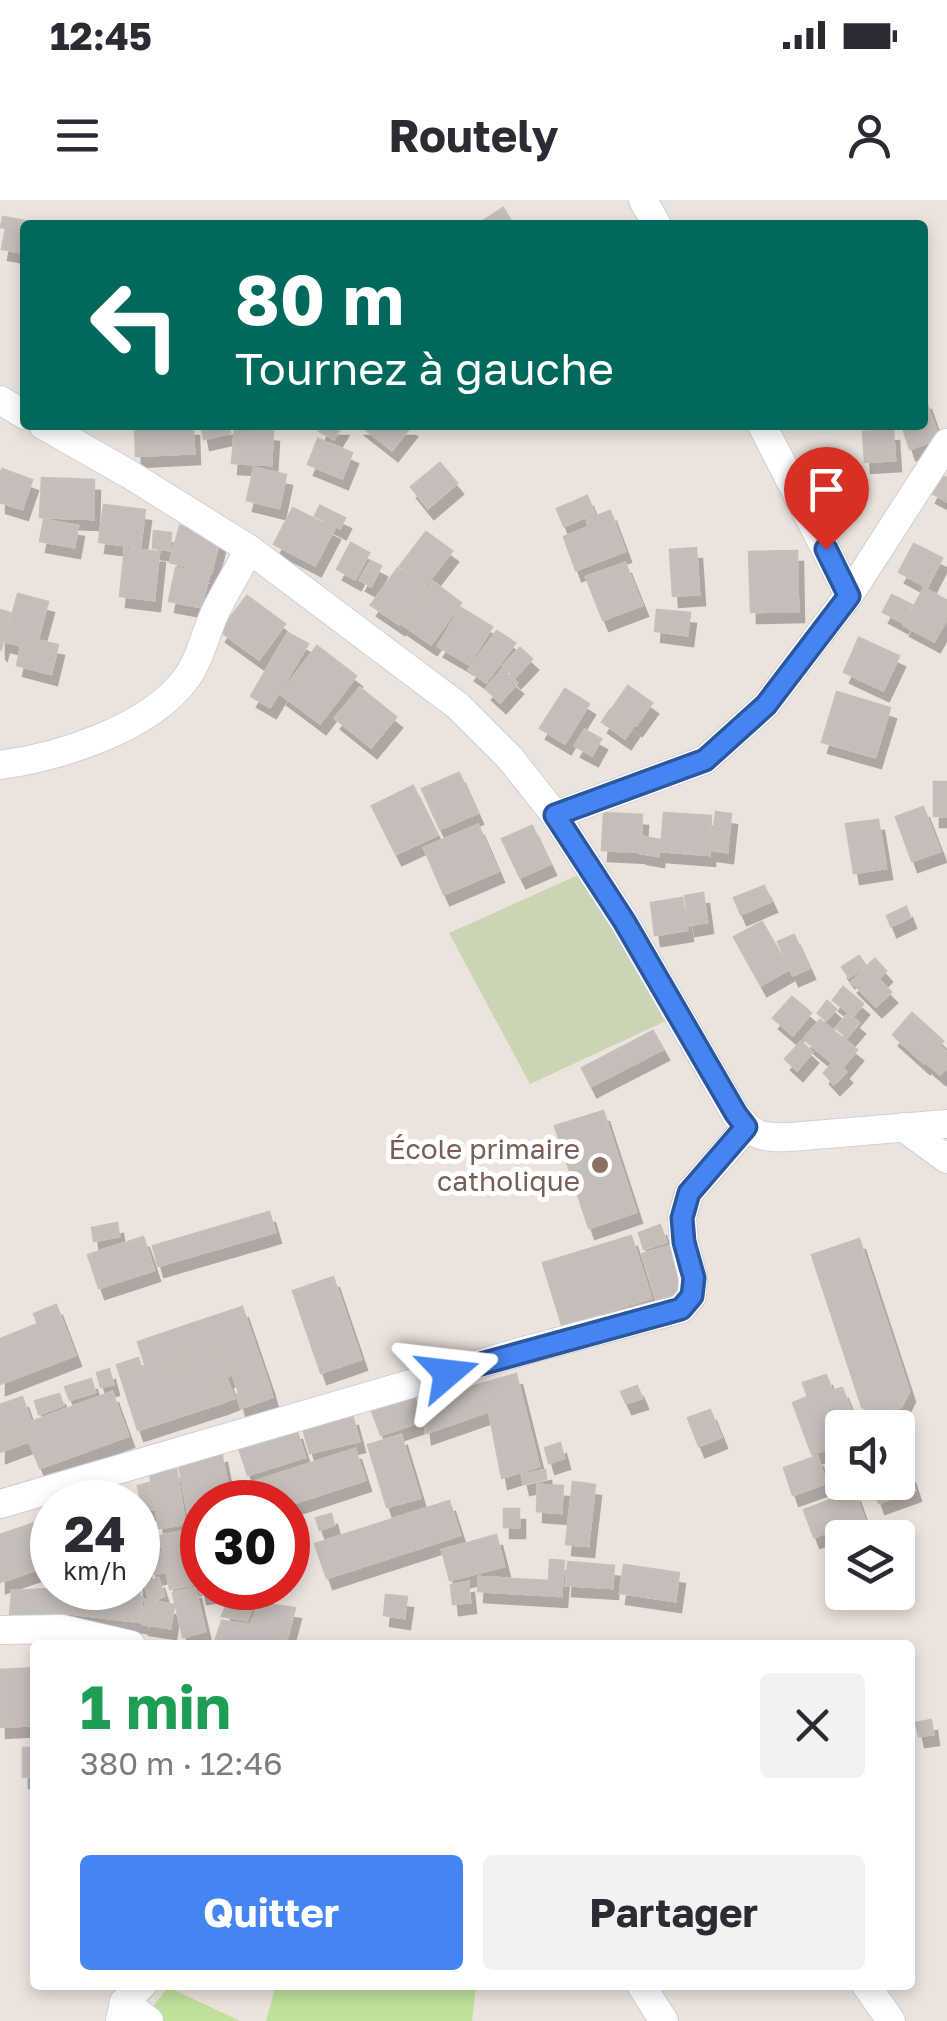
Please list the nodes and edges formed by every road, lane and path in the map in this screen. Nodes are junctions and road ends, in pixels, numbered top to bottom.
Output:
1 (52, 430) edge
2 (765, 430) edge
3 (947, 443) edge
4 (250, 549) junction
5 (849, 596) junction
6 (0, 765) edge
7 (555, 815) junction
8 (947, 1124) edge
9 (746, 1127) junction
10 (903, 1127) junction
11 (947, 1158) edge
12 (0, 1504) edge
13 (0, 1630) edge
14 (110, 1640) edge
15 (644, 1990) edge
16 (869, 1990) edge
17 (128, 2003) edge
18 (148, 2021) edge
19 (664, 2021) edge
20 (891, 2021) edge

1 - 4 street
2 - 5 street
3 - 5 street
4 - 6 street
4 - 7 street
5 - 7 street
7 - 9 street
8 - 10 street
9 - 10 street
9 - 12 street
10 - 11 street
13 - 14 street
15 - 19 street
16 - 20 street
17 - 18 street

